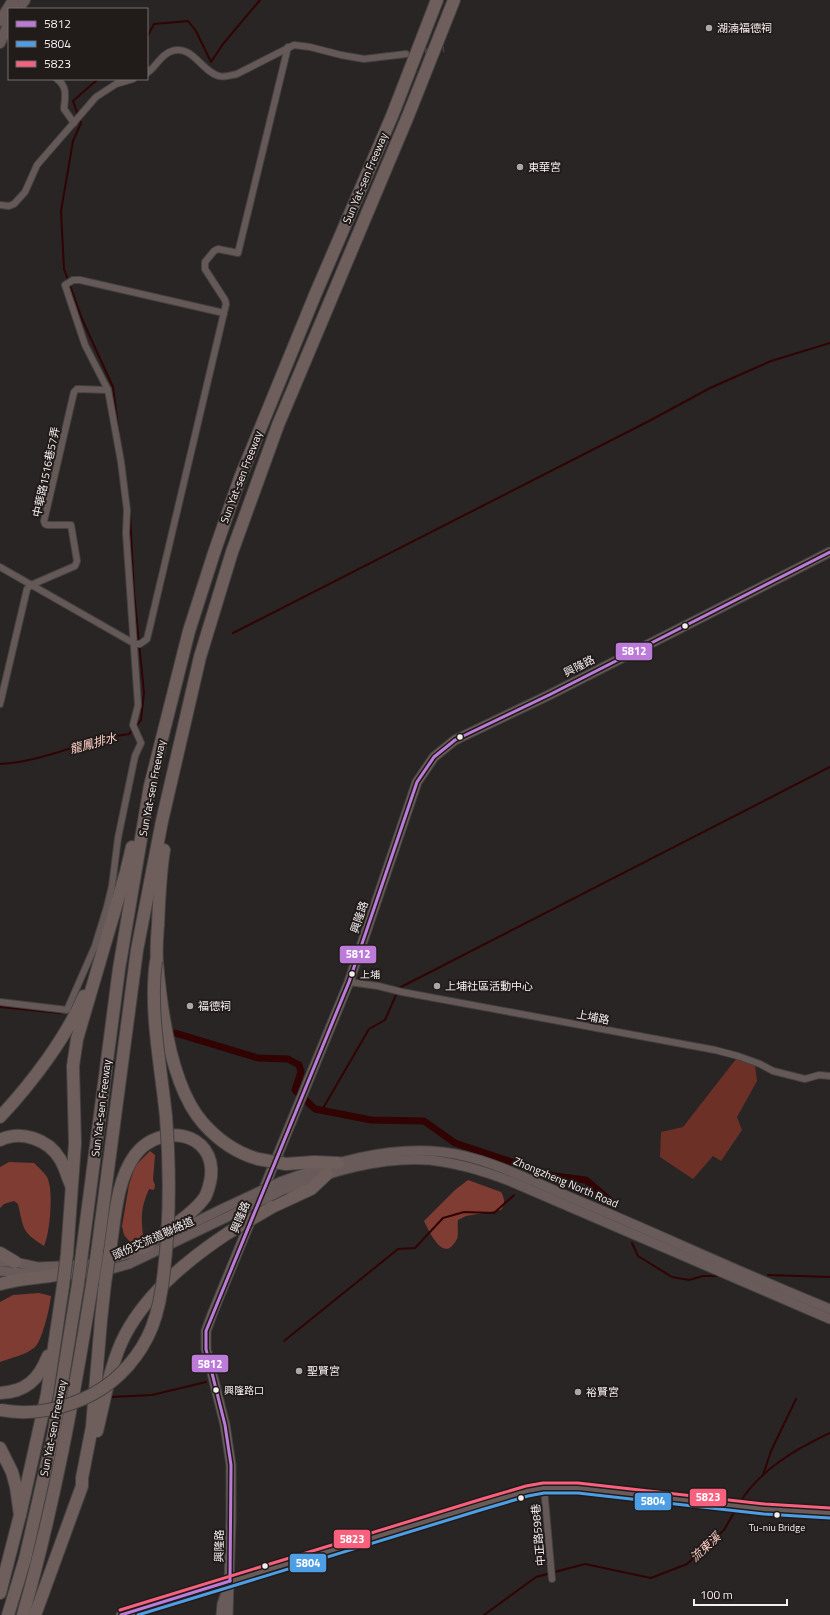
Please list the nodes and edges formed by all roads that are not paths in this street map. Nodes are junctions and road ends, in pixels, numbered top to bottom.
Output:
1 (437, 0) edge
2 (454, 0) edge
3 (8, 8) edge
4 (0, 21) edge
5 (8, 26) edge
6 (3, 40) edge
7 (288, 47) junction
8 (406, 54) dead end
9 (148, 72) edge
10 (59, 80) edge
11 (130, 80) edge
12 (74, 122) junction
13 (0, 205) edge
14 (224, 313) junction
15 (108, 390) junction
16 (830, 552) edge
17 (0, 567) edge
18 (31, 585) junction
19 (135, 644) junction
20 (0, 704) edge
21 (150, 786) junction
22 (168, 799) junction
23 (109, 934) junction
24 (156, 961) junction
25 (349, 982) junction
26 (0, 1002) edge
27 (830, 1076) edge
28 (0, 1117) edge
29 (0, 1140) edge
30 (338, 1163) junction
31 (327, 1174) junction
32 (282, 1185) junction
33 (72, 1187) junction
34 (142, 1249) junction
35 (0, 1253) edge
36 (0, 1262) edge
37 (15, 1262) junction
38 (0, 1271) edge
39 (56, 1275) junction
40 (0, 1284) edge
41 (830, 1309) edge
42 (830, 1319) edge
43 (53, 1346) junction
44 (0, 1393) edge
45 (0, 1410) edge
46 (0, 1448) edge
47 (82, 1486) junction
48 (544, 1488) junction
49 (830, 1513) edge
50 (20, 1515) junction
51 (552, 1579) dead end
52 (230, 1582) junction
53 (0, 1593) edge
54 (8, 1615) edge
55 (23, 1615) edge
56 (35, 1615) edge
57 (120, 1615) edge
58 (221, 1615) edge
59 (228, 1615) edge

1 - 21 highway, Sun Yat-sen Freeway
2 - 22 highway, Sun Yat-sen Freeway
3 - 4 main road
5 - 6 main road
7 - 8 street
7 - 9 street
7 - 14 street
10 - 12 street
11 - 12 street
12 - 13 street
14 - 15 street
14 - 19 street
15 - 18 street, 中華路1516巷57弄
15 - 19 street
16 - 25 main road, 興隆路
17 - 18 street
18 - 19 street
18 - 20 street
19 - 26 street
21 - 23 highway
21 - 54 highway, Sun Yat-sen Freeway, bridge
22 - 24 highway
22 - 55 highway, Sun Yat-sen Freeway, bridge
23 - 28 highway
23 - 33 highway
24 - 30 highway, bridge
24 - 45 highway, bridge
25 - 27 street, 上埔路
25 - 52 main road, 興隆路
29 - 33 highway
30 - 32 main road, Zhongzheng North Road
30 - 41 main road, Zhongzheng North Road
31 - 32 main road, Zhongzheng North Road
31 - 42 main road, Zhongzheng North Road
31 - 47 highway, bridge
32 - 34 main road, 頭份交流道聯絡道, bridge
32 - 39 main road, 頭份交流道聯絡道, bridge
33 - 43 highway, bridge
34 - 37 main road, 頭份交流道聯絡道
34 - 47 highway, bridge
35 - 37 highway
36 - 37 main road, 頭份交流道聯絡道
38 - 39 main road, 頭份交流道聯絡道
39 - 40 highway
43 - 44 highway
43 - 50 highway
46 - 50 highway
47 - 56 highway
48 - 49 main road
48 - 51 street, 中正路598巷
48 - 52 main road
50 - 53 highway
52 - 57 main road
52 - 58 main road
52 - 59 main road, 興隆路

